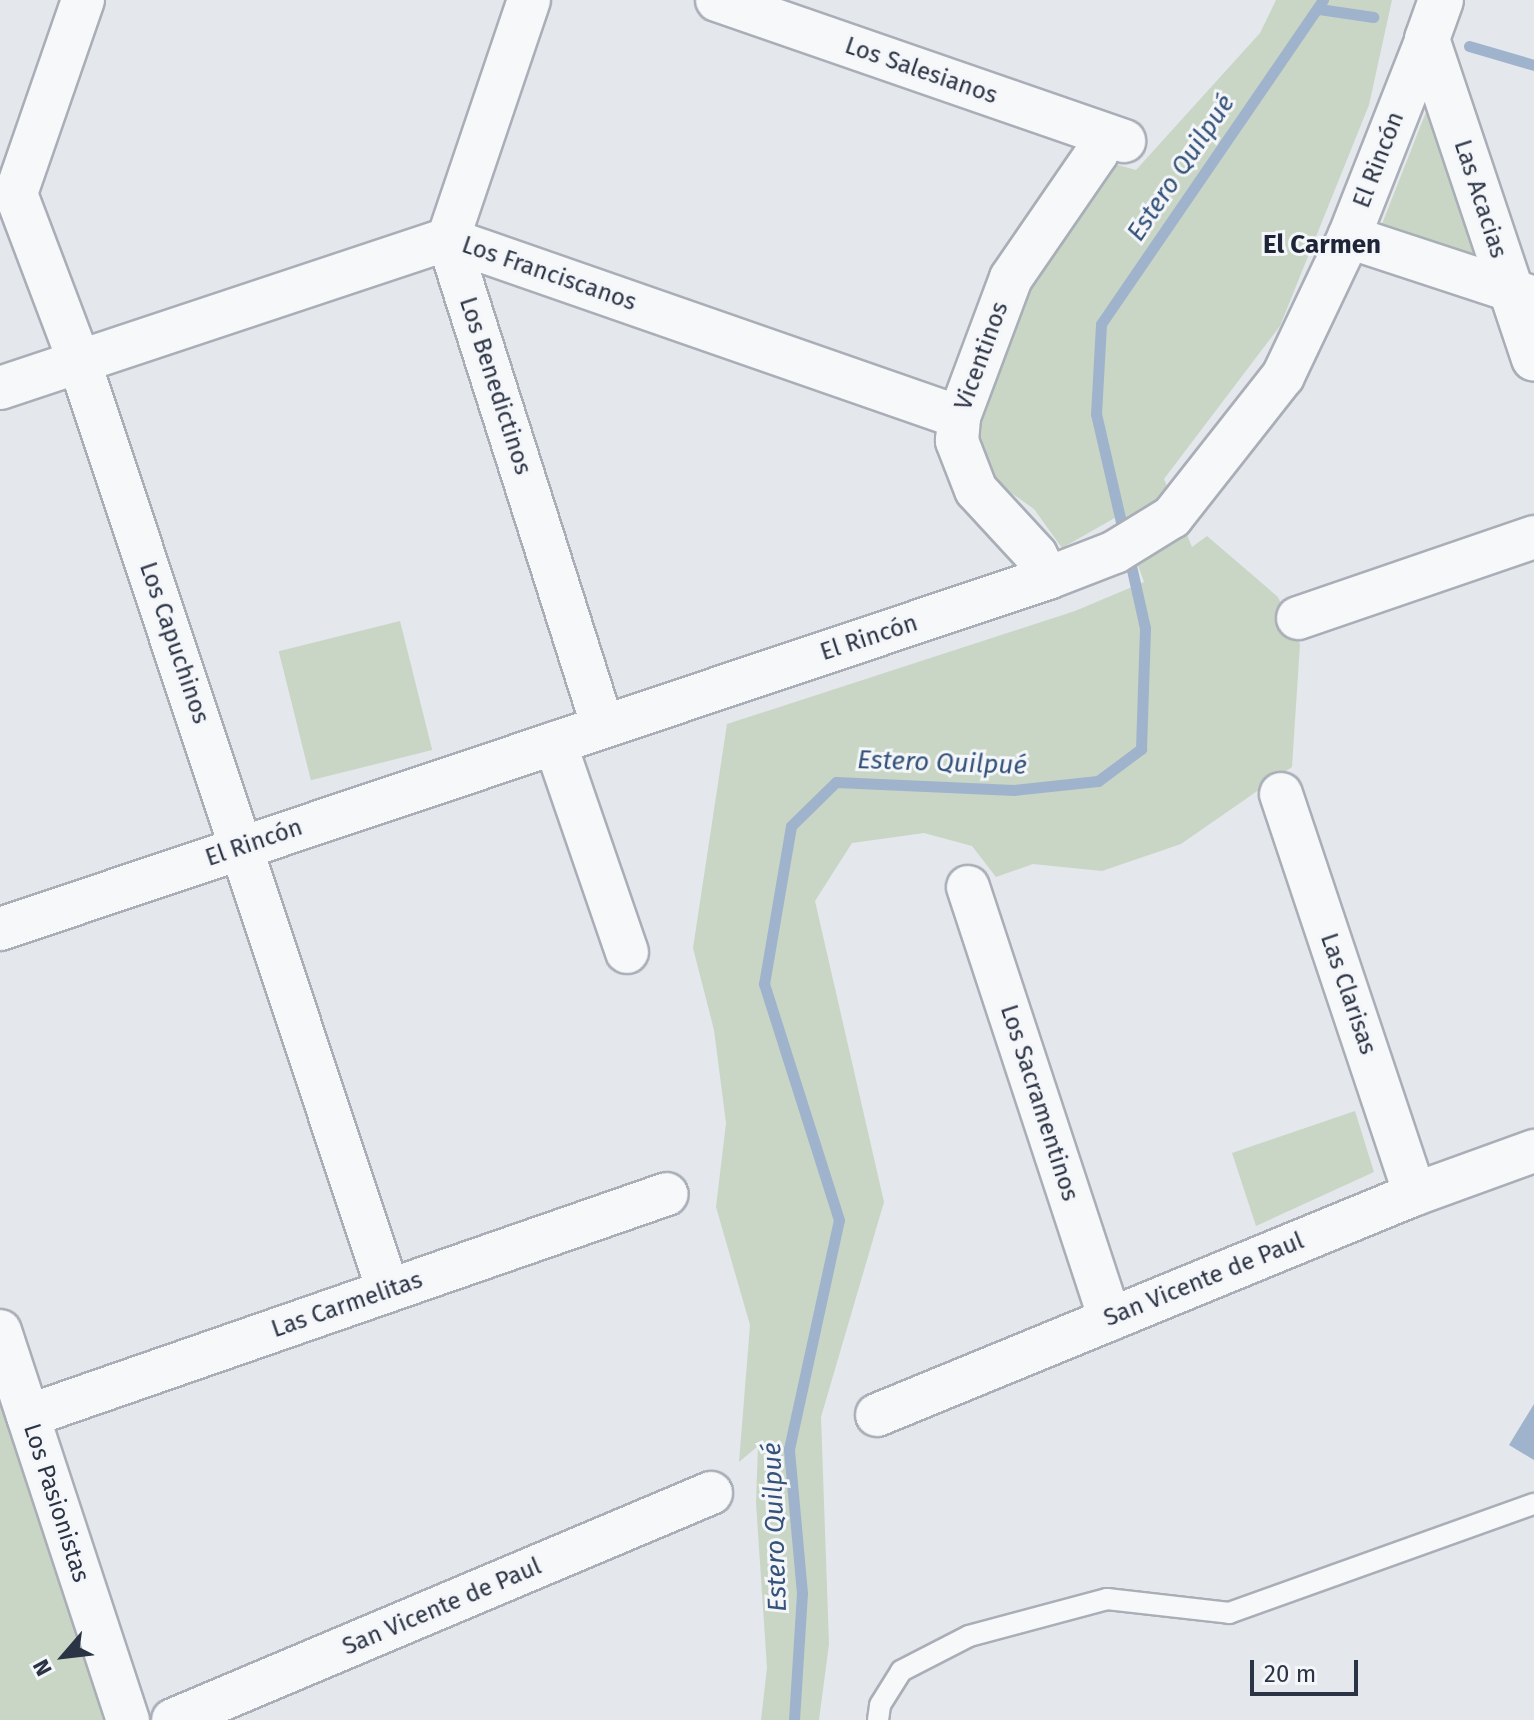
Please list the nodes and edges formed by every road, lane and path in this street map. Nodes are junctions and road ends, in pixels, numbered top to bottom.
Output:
1 (83, 0) edge
2 (529, 0) edge
3 (717, 0) edge
4 (1434, 19) edge
5 (1113, 137) joint
6 (1349, 237) junction
7 (448, 239) junction
8 (1522, 294) edge
9 (1534, 359) edge
10 (79, 361) junction
11 (0, 388) edge
12 (959, 417) junction
13 (1534, 537) edge
14 (1048, 578) junction
15 (1298, 618) dead end
16 (603, 727) junction
17 (555, 743) junction
18 (1281, 794) dead end
19 (243, 847) junction
20 (968, 887) dead end
21 (0, 929) edge
22 (627, 952) dead end
23 (1534, 1151) edge
24 (667, 1194) dead end
25 (1415, 1194) junction
26 (388, 1290) junction
27 (1110, 1319) junction
28 (0, 1331) edge
29 (877, 1415) dead end
30 (28, 1416) junction
31 (711, 1493) dead end
32 (1534, 1504) edge
33 (128, 1720) edge
34 (173, 1720) edge
35 (878, 1720) edge

1 - 10 street, Los Capuchinos
2 - 7 street
3 - 5 street, Los Salesianos
4 - 6 street, El Rincón
4 - 8 street, Las Acacias
5 - 12 street, Vicentinos
6 - 8 street
6 - 14 street, El Rincón
7 - 10 street, Los Franciscanos
7 - 12 street, Los Franciscanos
7 - 16 street, Los Benedictinos
8 - 9 street, Las Acacias
10 - 11 street, Los Franciscanos
10 - 19 street, Los Capuchinos
12 - 14 street, Vicentinos
13 - 15 street
14 - 16 street, El Rincón
16 - 17 street, El Rincón
17 - 19 street, El Rincón
17 - 22 street
18 - 25 street, Las Clarisas
19 - 21 street, El Rincón
19 - 26 street, Los Capuchinos
20 - 27 street, Los Sacramentinos
23 - 25 street, San Vicente de Paul
24 - 26 street, Las Carmelitas
25 - 27 street, San Vicente de Paul
26 - 30 street, Las Carmelitas
27 - 29 street, San Vicente de Paul
28 - 30 street, Los Pasionistas
30 - 33 street, Los Pasionistas
31 - 34 street, San Vicente de Paul
32 - 35 lane

